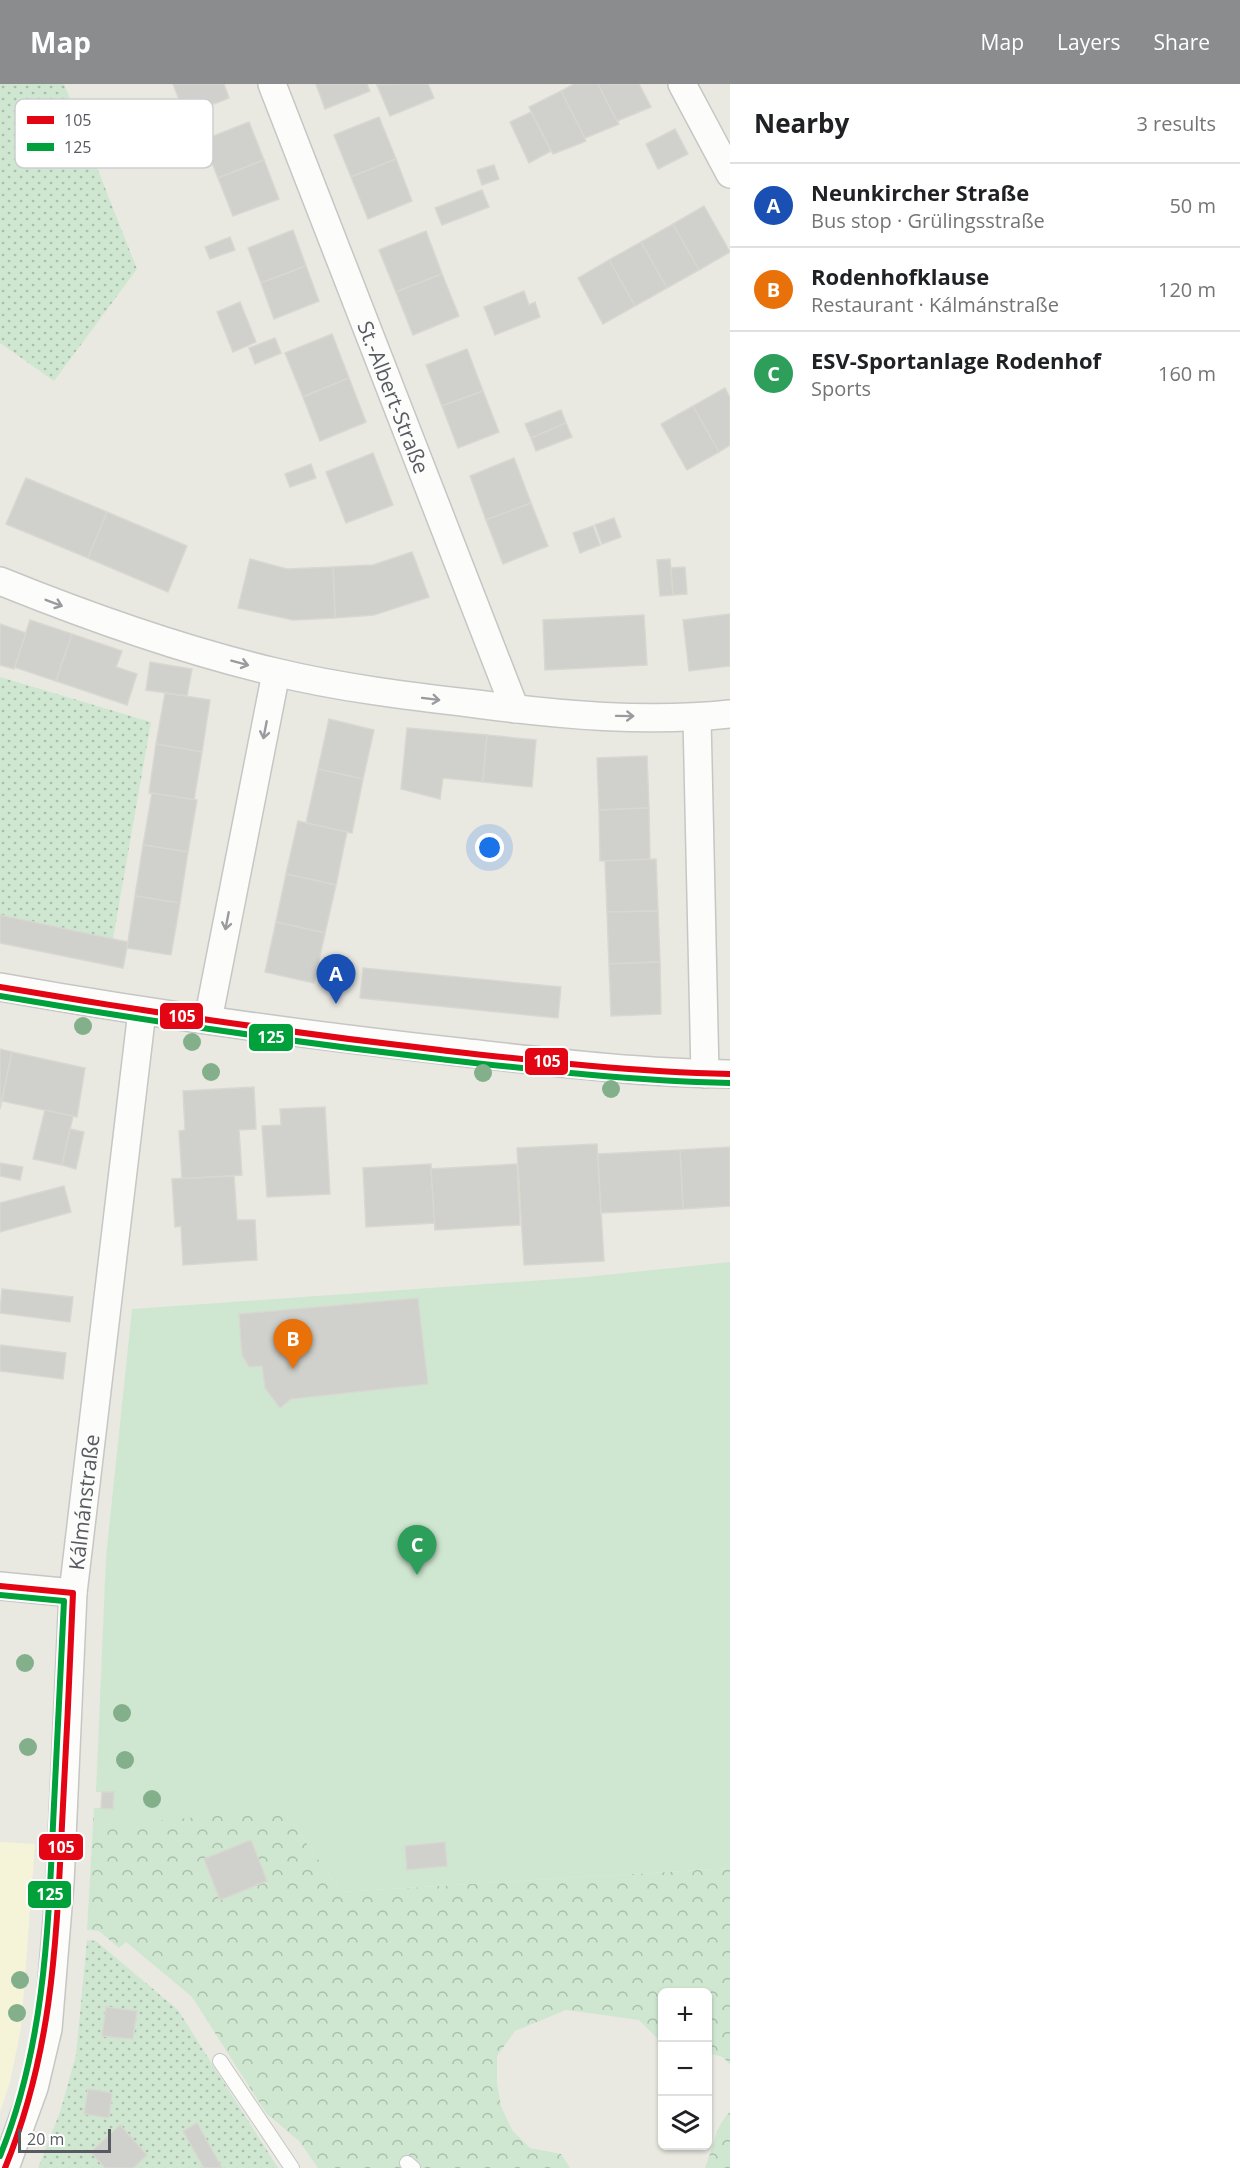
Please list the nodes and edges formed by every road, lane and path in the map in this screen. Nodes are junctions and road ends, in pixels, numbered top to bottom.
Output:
1 (272, 84) edge
2 (682, 84) edge
3 (730, 174) edge
4 (0, 581) edge
5 (276, 673) junction
6 (515, 709) junction
7 (730, 714) edge
8 (697, 718) junction
9 (0, 987) edge
10 (142, 1011) junction
11 (208, 1020) junction
12 (718, 1074) edge
13 (0, 1586) edge
14 (74, 1593) junction
15 (220, 2061) dead end
16 (5, 2168) edge
17 (292, 2168) edge

1 - 6 street, St.-Albert-Straße
2 - 3 street
4 -> 5 street
5 -> 6 street
5 -> 11 street
6 -> 8 street
7 - 8 street
8 - 12 street
9 - 10 street
10 - 11 street
10 - 14 street, Kálmánstraße
11 - 12 street
13 - 14 street
14 - 16 street, Kálmánstraße
15 - 17 lane

